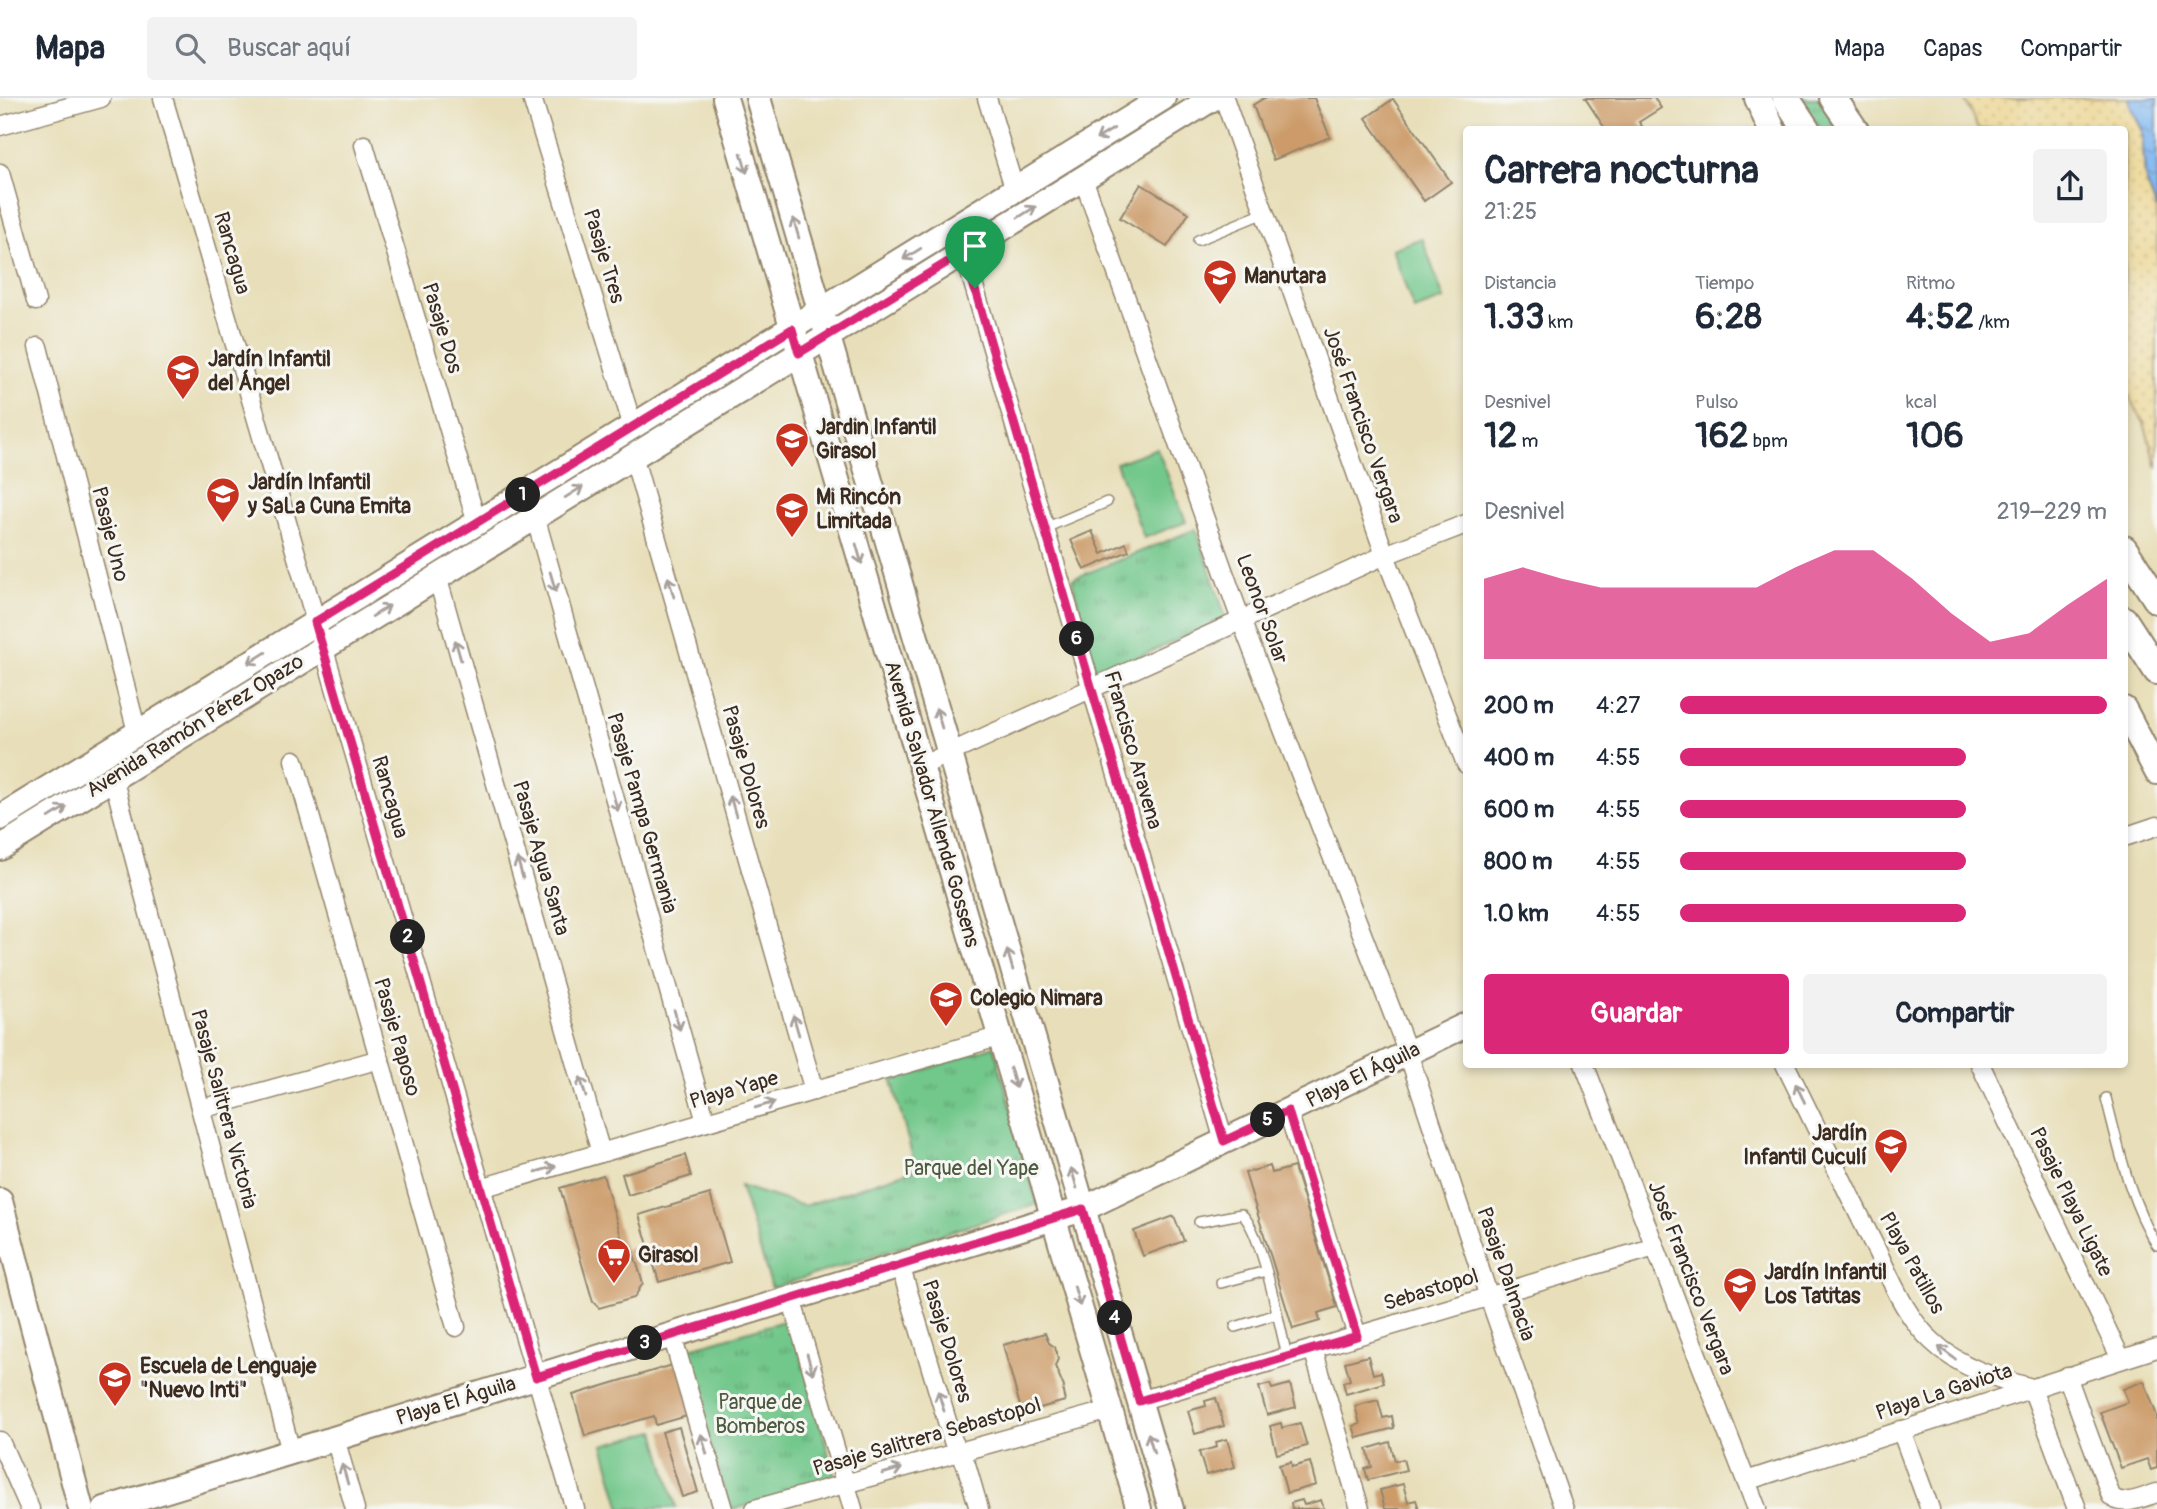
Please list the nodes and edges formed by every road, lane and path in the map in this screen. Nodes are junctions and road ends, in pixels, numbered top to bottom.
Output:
1 (102, 98) edge
2 (163, 98) edge
3 (532, 98) edge
4 (724, 98) edge
5 (758, 98) edge
6 (987, 98) edge
7 (1163, 98) edge
8 (1213, 98) edge
9 (1224, 98) edge
10 (1743, 98) edge
11 (1758, 98) edge
12 (1786, 98) edge
13 (1833, 98) edge
14 (1850, 98) edge
15 (0, 126) edge
16 (1760, 126) edge
17 (1770, 126) edge
18 (1804, 126) edge
19 (1852, 126) edge
20 (1861, 126) edge
21 (364, 145) dead end
22 (0, 173) edge
23 (1083, 178) junction
24 (1015, 191) junction
25 (1264, 212) junction
26 (1198, 240) dead end
27 (964, 252) junction
28 (36, 301) dead end
29 (821, 312) junction
30 (828, 335) junction
31 (796, 341) junction
32 (38, 348) dead end
33 (633, 427) junction
34 (633, 455) junction
35 (1107, 502) dead end
36 (535, 516) junction
37 (477, 523) junction
38 (1463, 525) edge
39 (1045, 528) junction
40 (1385, 555) junction
41 (2128, 555) edge
42 (437, 576) junction
43 (2157, 600) edge
44 (1241, 620) junction
45 (315, 622) junction
46 (2128, 626) edge
47 (323, 647) junction
48 (2157, 671) edge
49 (1091, 688) junction
50 (2128, 715) edge
51 (137, 733) junction
52 (950, 753) junction
53 (1463, 756) edge
54 (294, 760) dead end
55 (921, 766) junction
56 (2157, 772) edge
57 (113, 777) junction
58 (0, 818) edge
59 (2157, 826) edge
60 (2128, 836) edge
61 (0, 848) edge
62 (1463, 1026) edge
63 (1000, 1037) junction
64 (1408, 1053) junction
65 (380, 1059) junction
66 (1586, 1068) edge
67 (1787, 1068) edge
68 (1982, 1068) edge
69 (814, 1091) junction
70 (2106, 1098) dead end
71 (201, 1109) junction
72 (1288, 1111) junction
73 (706, 1122) junction
74 (1224, 1141) junction
75 (601, 1153) junction
76 (481, 1188) junction
77 (0, 1201) edge
78 (1083, 1209) junction
79 (1054, 1218) junction
80 (1199, 1222) dead end
81 (2157, 1244) edge
82 (1655, 1247) junction
83 (900, 1265) junction
84 (1266, 1271) junction
85 (1221, 1283) dead end
86 (1489, 1297) junction
87 (791, 1298) junction
88 (1277, 1314) junction
89 (456, 1327) dead end
90 (1235, 1327) dead end
91 (672, 1335) junction
92 (1357, 1336) junction
93 (2157, 1348) edge
94 (1313, 1349) junction
95 (1287, 1356) junction
96 (2121, 1359) junction
97 (2067, 1376) junction
98 (536, 1377) junction
99 (2032, 1388) junction
100 (1139, 1401) junction
101 (1110, 1410) junction
102 (1901, 1430) junction
103 (335, 1438) junction
104 (0, 1441) edge
105 (291, 1452) junction
106 (960, 1452) junction
107 (1746, 1481) junction
108 (845, 1484) junction
109 (2157, 1493) edge
110 (30, 1509) edge
111 (81, 1509) edge
112 (105, 1509) edge
113 (355, 1509) edge
114 (575, 1509) edge
115 (723, 1509) edge
116 (755, 1509) edge
117 (853, 1509) edge
118 (979, 1509) edge
119 (1139, 1509) edge
120 (1171, 1509) edge
121 (1360, 1509) edge
122 (1564, 1509) edge
123 (1757, 1509) edge
124 (1930, 1509) edge
125 (2077, 1509) edge

1 - 15 street
2 - 45 street, Rancagua
3 - 33 street, Pasaje Tres
4 -> 31 main road, Avenida Salvador Allende Gossens
29 -> 5 main road, Avenida Salvador Allende Gossens
6 - 24 street
7 -> 24 main road, Avenida Ramón Pérez Opazo
8 - 23 main road, Avenida Ramón Pérez Opazo
9 - 25 street, José Francisco Vergara
10 - 16 main road
11 - 17 main road
12 - 18 main road
13 - 19 main road
14 - 20 main road
21 - 37 street, Pasaje Dos
22 - 28 street
27 -> 23 main road, Avenida Ramón Pérez Opazo
23 - 44 street, Leonor Solar
24 -> 29 main road, Avenida Ramón Pérez Opazo
25 - 26 lane
25 - 40 street, José Francisco Vergara
27 - 30 main road, Avenida Ramón Pérez Opazo
27 - 39 street, Francisco Aravena
29 - 30 main road, Avenida Salvador Allende Gossens
29 - 31 main road, Avenida Ramón Pérez Opazo
30 - 31 main road, Avenida Ramón Pérez Opazo
52 -> 30 main road, Avenida Salvador Allende Gossens
31 - 33 main road, Avenida Ramón Pérez Opazo
31 - 34 main road, Avenida Ramón Pérez Opazo
31 -> 55 main road, Avenida Salvador Allende Gossens
32 - 51 street, Pasaje Uno
33 - 37 main road, Avenida Ramón Pérez Opazo
36 -> 34 main road, Avenida Ramón Pérez Opazo
69 -> 34 street, Pasaje Dolores
35 - 39 lane
36 - 42 main road, Avenida Ramón Pérez Opazo
36 -> 73 street, Pasaje Pampa Germania
37 - 45 main road, Avenida Ramón Pérez Opazo
38 - 40 street
39 - 49 street, Francisco Aravena
40 - 44 street
40 - 53 street, José Francisco Vergara
41 - 43 main road
47 -> 42 main road, Avenida Ramón Pérez Opazo
75 -> 42 street, Pasaje Agua Santa
44 - 49 street
44 - 64 street, Leonor Solar
45 - 47 street, Rancagua
45 -> 51 main road, Avenida Ramón Pérez Opazo
46 - 48 main road
47 - 57 main road, Avenida Ramón Pérez Opazo
47 - 76 street, Rancagua
49 - 52 street
49 - 74 street, Francisco Aravena
50 - 56 main road
51 - 58 main road, Avenida Ramón Pérez Opazo
52 - 55 street
78 -> 52 main road, Avenida Salvador Allende Gossens
54 - 65 street, Pasaje Paposo
55 - 63 main road, Avenida Salvador Allende Gossens
61 -> 57 main road, Avenida Ramón Pérez Opazo
57 - 71 street, Pasaje Salitrera Victoria
59 - 60 street
62 - 64 main road, Playa El Águila
63 - 69 street, Playa Yape
63 -> 79 main road, Avenida Salvador Allende Gossens
64 - 72 main road, Playa El Águila
64 - 86 street, Pasaje Dalmacia
65 - 71 street
65 - 89 street, Pasaje Paposo
66 - 82 street, José Francisco Vergara
99 -> 67 street, Playa Patillos
68 - 96 street, Pasaje Playa Ligate
73 -> 69 street, Playa Yape
70 - 81 lane
71 - 105 street, Pasaje Salitrera Victoria
72 - 74 main road, Playa El Águila
72 - 92 street
73 - 75 street, Playa Yape
74 - 78 main road, Playa El Águila
76 -> 75 street, Playa Yape
76 - 98 street, Rancagua
77 - 111 main road
78 - 79 main road, Playa El Águila
78 - 100 main road, Avenida Salvador Allende Gossens
79 - 83 main road, Playa El Águila
79 -> 101 main road, Avenida Salvador Allende Gossens
80 - 84 lane
82 - 86 street, Sebastopol
82 - 107 street, José Francisco Vergara
83 - 87 main road, Playa El Águila
106 -> 83 street, Pasaje Dolores
84 - 85 lane
84 - 88 lane
86 - 92 street, Sebastopol
86 - 122 street, Pasaje Dalmacia
87 - 91 main road, Playa El Águila
87 -> 108 street
88 - 90 lane
88 - 95 lane
91 - 98 main road, Playa El Águila
115 -> 91 street
92 - 94 street, Sebastopol
93 - 96 street, Playa La Gaviota
94 - 95 street, Sebastopol
94 - 121 street
95 - 100 street, Sebastopol
96 - 97 street, Playa La Gaviota
97 - 99 street, Playa La Gaviota
97 - 109 street
98 - 103 main road, Playa El Águila
98 - 114 street, Rancagua
99 - 102 street, Playa La Gaviota
99 - 125 street
120 -> 100 main road, Avenida Salvador Allende Gossens
101 - 106 street, Pasaje Salitrera Sebastopol
101 - 119 main road, Avenida Salvador Allende Gossens
102 - 107 street, Playa La Gaviota
102 - 124 street
103 - 105 main road, Playa El Águila
113 -> 103 street
104 - 110 street
105 - 112 main road, Playa El Águila
108 -> 106 street, Pasaje Salitrera Sebastopol
106 - 118 street, Pasaje Dolores
107 - 123 street, José Francisco Vergara
108 - 116 street, Pasaje Salitrera Sebastopol
108 - 117 street

